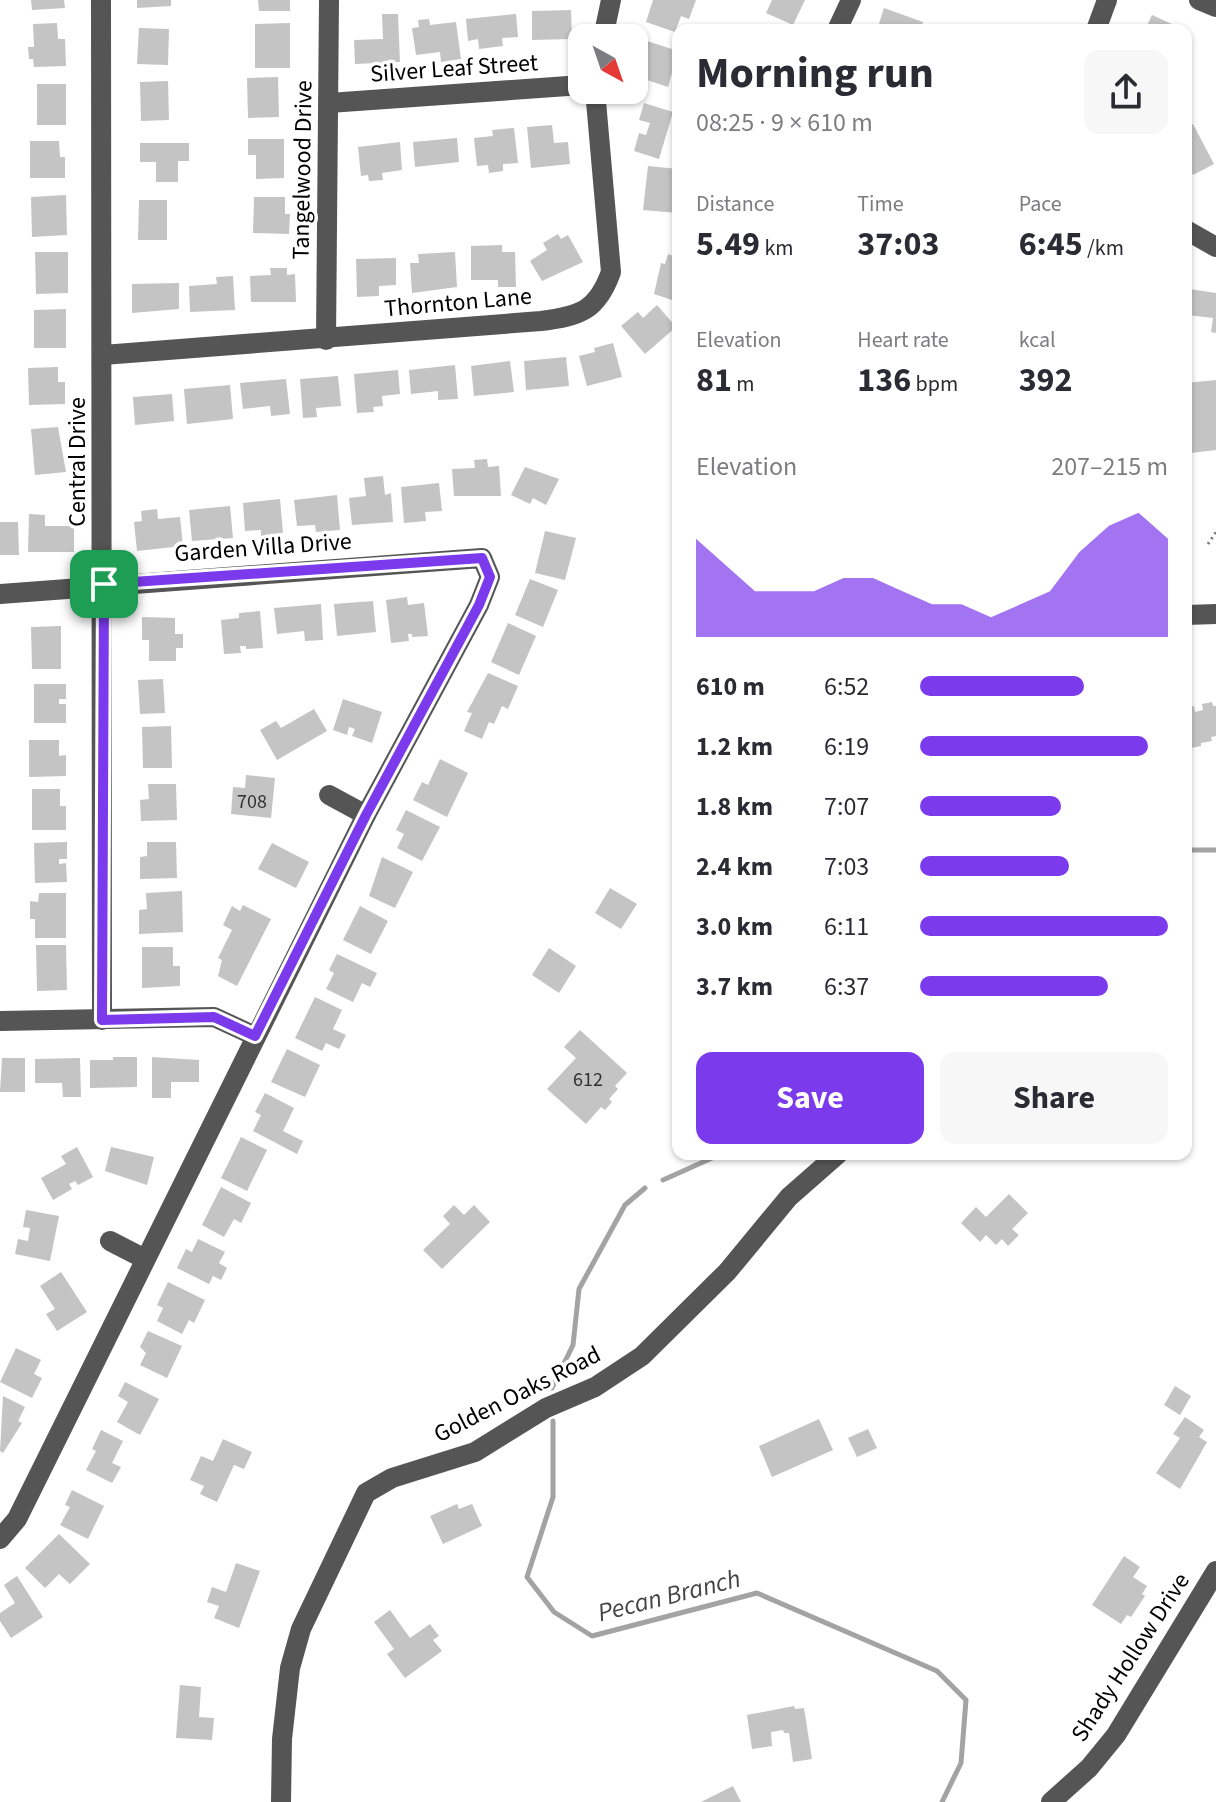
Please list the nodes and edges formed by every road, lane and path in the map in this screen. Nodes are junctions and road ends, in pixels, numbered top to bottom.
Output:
1 (101, 0) edge
2 (329, 0) edge
3 (611, 0) edge
4 (851, 0) edge
5 (1107, 0) edge
6 (1199, 0) edge
7 (1216, 7) edge
8 (606, 24) edge
9 (840, 24) edge
10 (1098, 24) edge
11 (568, 86) edge
12 (329, 103) junction
13 (596, 104) edge
14 (1192, 233) edge
15 (1216, 247) edge
16 (326, 340) junction
17 (103, 355) junction
18 (1216, 532) edge
19 (1208, 544) dead end
20 (104, 584) junction
21 (0, 594) edge
22 (1216, 614) edge
23 (1192, 615) edge
24 (329, 795) dead end
25 (366, 815) junction
26 (102, 1020) junction
27 (0, 1021) edge
28 (255, 1036) junction
29 (831, 1160) edge
30 (110, 1241) dead end
31 (145, 1259) junction
32 (0, 1539) edge
33 (1216, 1571) edge
34 (281, 1802) edge
35 (1051, 1802) edge

1 - 17 street, Central Drive
2 - 12 street, Tangelwood Drive
3 - 8 street
4 - 9 street
5 - 10 street
6 - 7 street
11 - 12 street, Silver Leaf Street
12 - 16 street, Tangelwood Drive
13 - 16 street, Thornton Lane
14 - 15 street
16 - 17 street, Thornton Lane
17 - 20 street, Central Drive
18 - 19 path
20 - 21 street, Garden Villa Drive
20 - 25 street, Garden Villa Drive
20 - 26 street, Central Drive
22 - 23 street
24 - 25 street
25 - 28 street
26 - 27 street
26 - 28 street
28 - 31 street
29 - 34 street, Golden Oaks Road
30 - 31 street
31 - 32 street
33 - 35 street, Shady Hollow Drive

